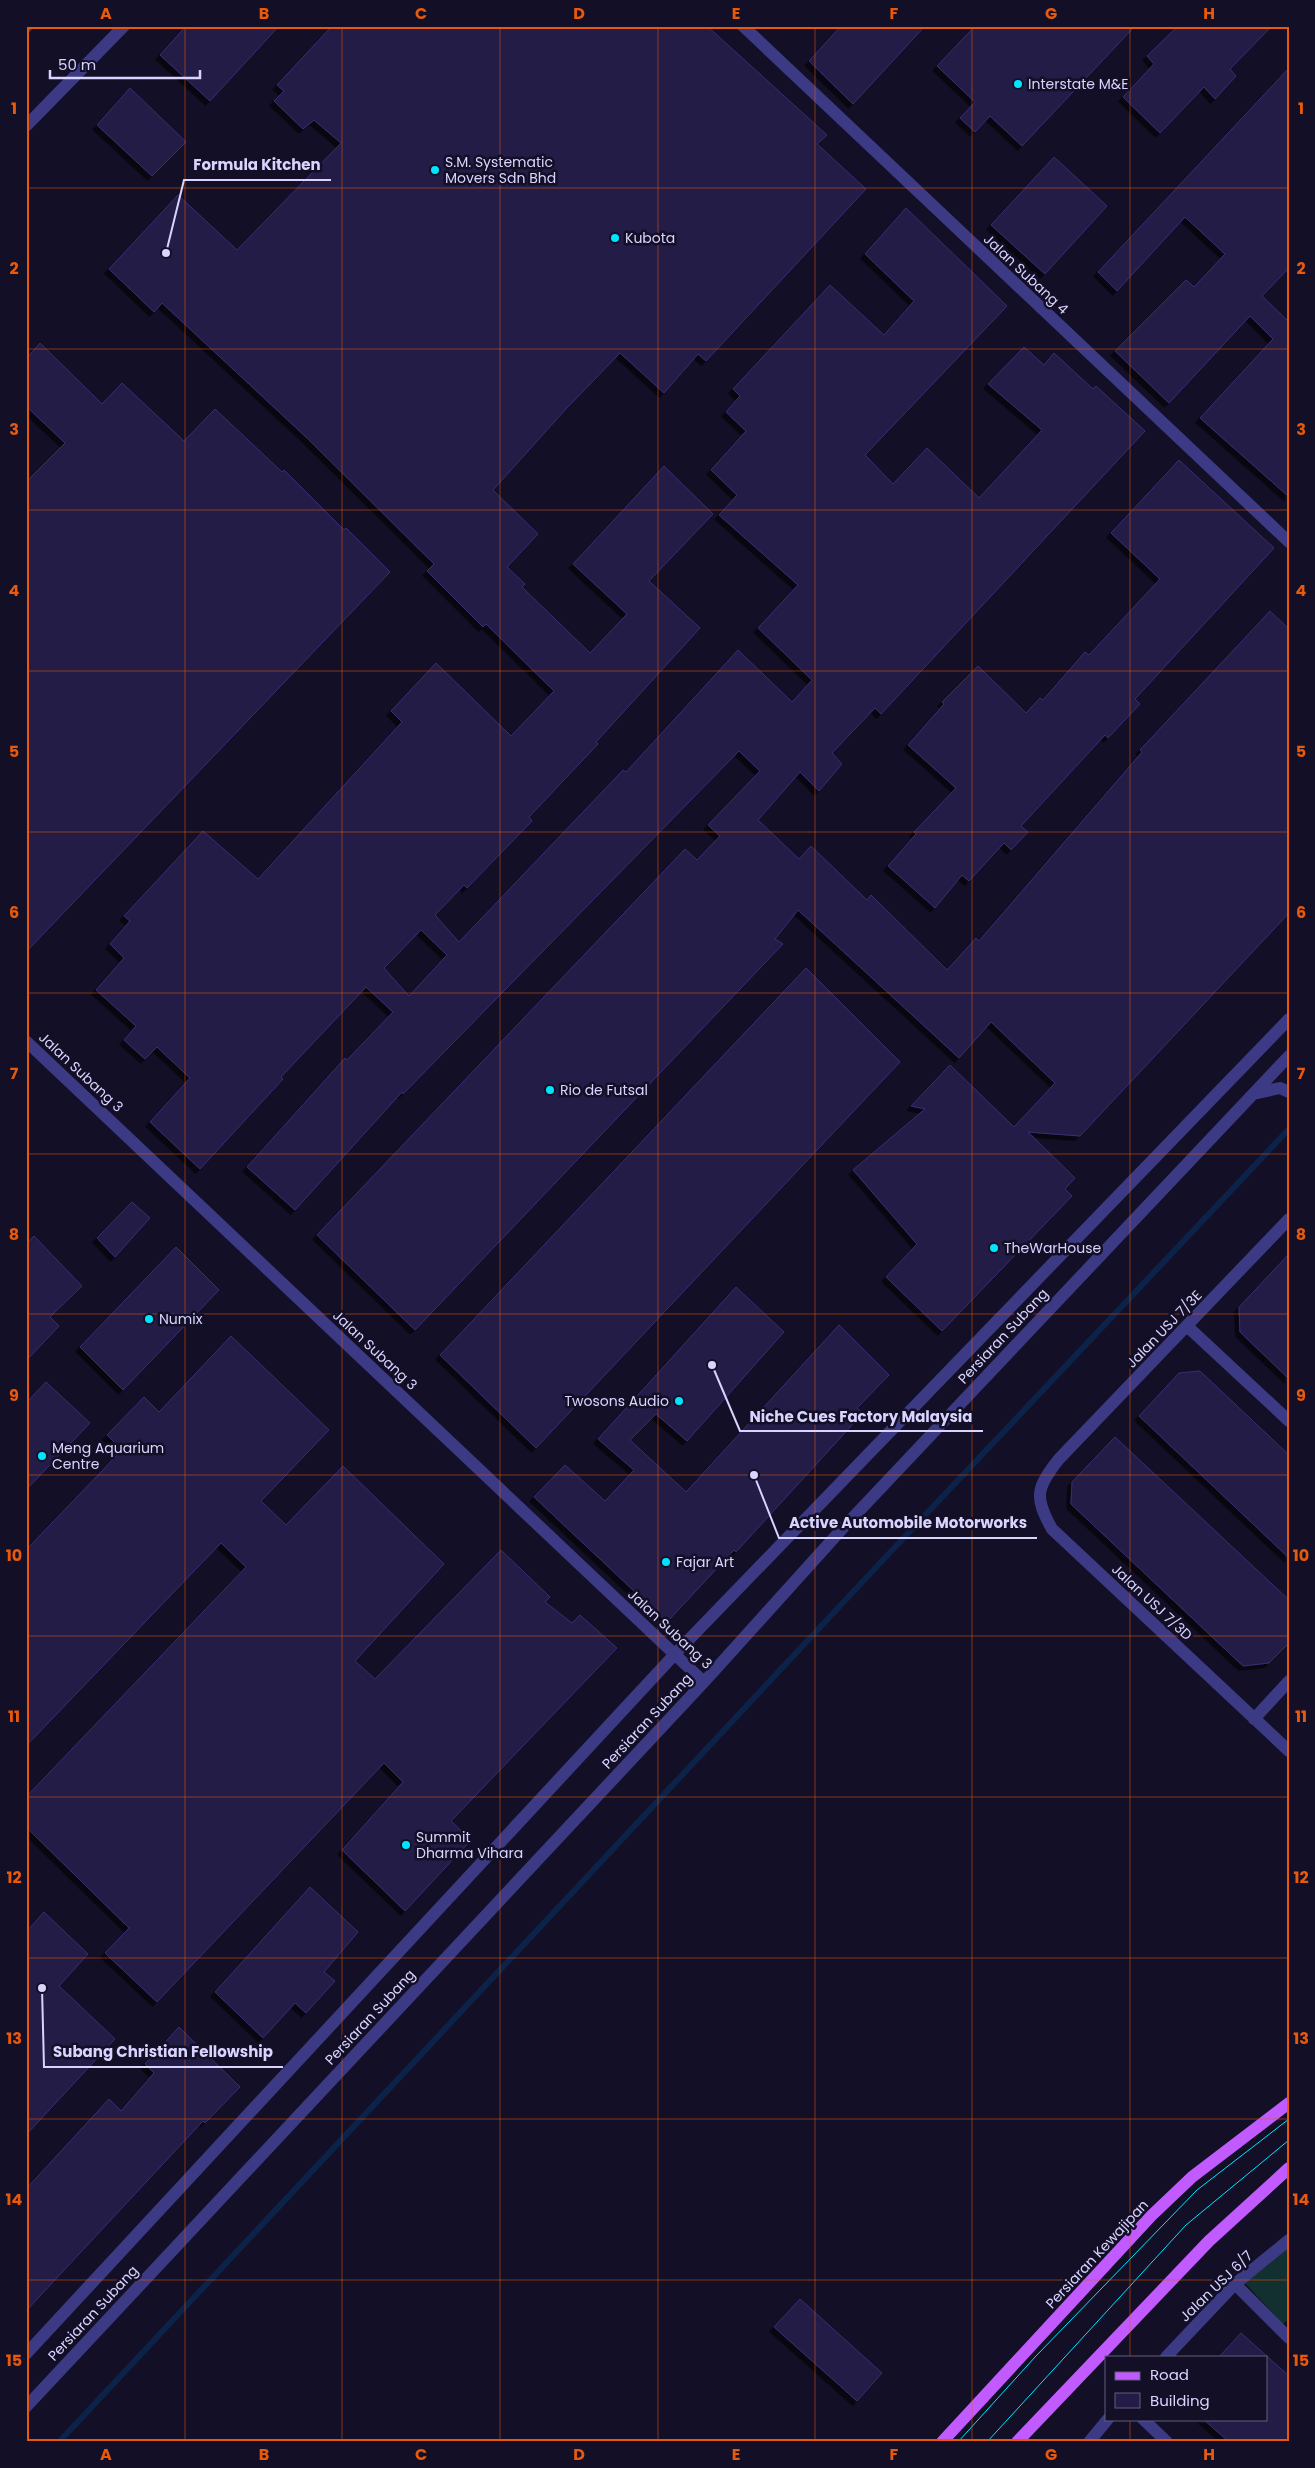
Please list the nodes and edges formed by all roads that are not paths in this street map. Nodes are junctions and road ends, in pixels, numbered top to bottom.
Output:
1 (124, 26) edge
2 (743, 26) edge
3 (26, 126) edge
4 (1289, 542) edge
5 (1289, 1019) edge
6 (26, 1041) edge
7 (1289, 1056) edge
8 (1289, 1092) edge
9 (1250, 1095) junction
10 (1289, 1219) edge
11 (1188, 1327) junction
12 (1289, 1421) edge
13 (1059, 1459) joint
14 (675, 1654) junction
15 (1289, 1681) edge
16 (704, 1682) junction
17 (1254, 1719) junction
18 (1289, 1752) edge
19 (1289, 2103) edge
20 (1289, 2168) edge
21 (1289, 2240) edge
22 (1236, 2284) junction
23 (1289, 2338) edge
24 (26, 2354) edge
25 (1167, 2356) edge
26 (26, 2407) edge
27 (1107, 2420) edge
28 (1144, 2420) edge
29 (942, 2442) edge
30 (1017, 2442) edge
31 (1089, 2442) edge
32 (1167, 2442) edge

1 - 3 street
2 - 4 street, Jalan Subang 4
5 - 14 street, Persiaran Subang
6 - 14 street, Jalan Subang 3
7 - 9 street, Persiaran Subang
8 - 9 street
9 - 16 street, Persiaran Subang
10 - 11 street, Jalan USJ 7/3E
11 - 12 street
11 - 13 street, Jalan USJ 7/3E
13 - 17 street, Jalan USJ 7/3D
14 - 16 street, Jalan Subang 3
14 - 24 street, Persiaran Subang
15 - 17 street
16 - 26 street, Persiaran Subang
17 - 18 street, Jalan USJ 7/3D
19 - 29 main road, Persiaran Kewajipan
20 - 30 main road
21 - 22 street, Jalan USJ 6/7
22 - 23 street
22 - 25 street, Jalan USJ 6/7
27 - 31 street
28 - 32 street

